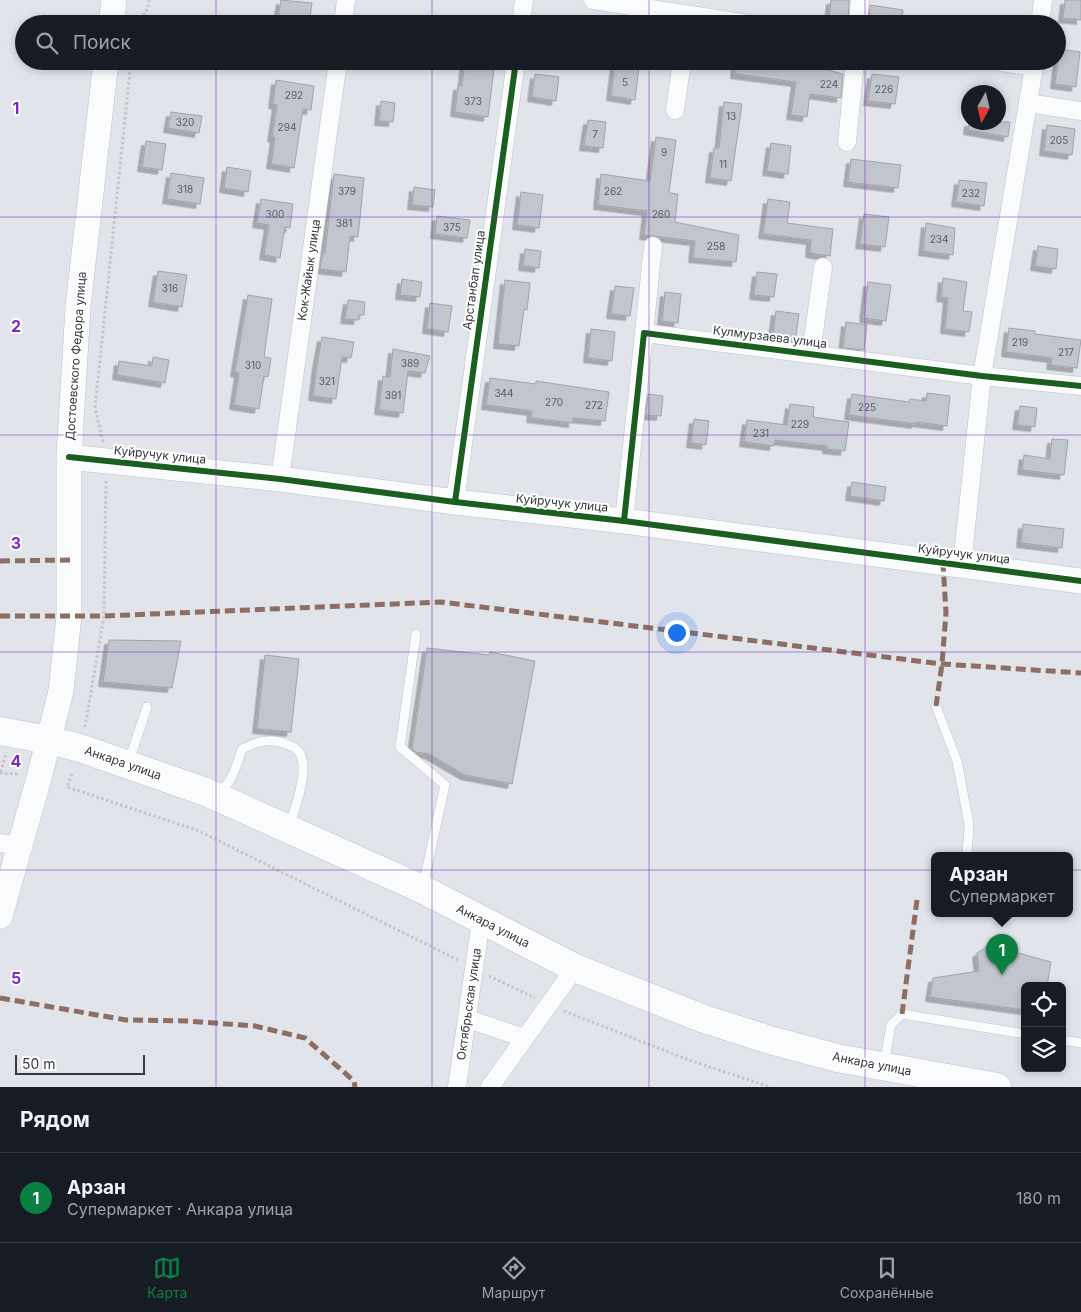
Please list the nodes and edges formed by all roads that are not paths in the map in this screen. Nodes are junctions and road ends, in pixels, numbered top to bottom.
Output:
1 (114, 0) edge
2 (346, 0) edge
3 (524, 0) edge
4 (593, 0) edge
5 (860, 0) edge
6 (1044, 0) edge
7 (689, 13) edge
8 (112, 15) edge
9 (344, 15) edge
10 (522, 15) edge
11 (859, 15) edge
12 (1042, 15) edge
13 (105, 70) edge
14 (337, 70) edge
15 (515, 70) edge
16 (681, 70) edge
17 (854, 70) edge
18 (1033, 70) edge
19 (1028, 103) junction
20 (674, 110) dead end
21 (1081, 111) edge
22 (847, 142) dead end
23 (654, 246) dead end
24 (823, 266) dead end
25 (644, 333) junction
26 (811, 354) junction
27 (982, 376) junction
28 (1081, 386) edge
29 (69, 457) junction
30 (280, 479) junction
31 (455, 502) junction
32 (624, 521) junction
33 (962, 565) junction
34 (1081, 581) edge
35 (416, 634) dead end
36 (936, 706) dead end
37 (147, 707) dead end
38 (49, 740) junction
39 (3, 742) edge
40 (128, 764) junction
41 (214, 796) junction
42 (289, 829) junction
43 (10, 845) edge
44 (968, 852) edge
45 (422, 889) junction
46 (0, 916) edge
47 (481, 920) junction
48 (575, 968) junction
49 (468, 1019) junction
50 (1021, 1033) edge
51 (524, 1038) junction
52 (1066, 1041) edge
53 (1081, 1043) edge
54 (884, 1066) junction
55 (457, 1087) edge
56 (490, 1087) edge
57 (997, 1087) edge

1 - 8 street
2 - 9 street
3 - 10 street
4 - 7 street
5 - 11 street
6 - 12 street
13 - 29 street, Достоевского Федора улица
14 - 30 street, Кок-Жайык улица
15 - 31 street, Арстанбап улица
16 - 20 street
17 - 22 street
18 - 19 street
19 - 21 street
19 - 27 street
23 - 25 street
24 - 26 street
25 - 26 street, Кулмурзаева улица
25 - 32 street
26 - 27 street, Кулмурзаева улица
27 - 28 street, Кулмурзаева улица
27 - 33 street
29 - 30 street, Куйручук улица
29 - 38 street, Достоевского Федора улица
30 - 31 street, Куйручук улица
31 - 32 street, Куйручук улица
32 - 33 street, Куйручук улица
33 - 34 street, Куйручук улица
35 - 45 lane
36 - 44 lane
37 - 40 lane
38 - 39 main road, Анкара улица
38 - 40 main road, Анкара улица
38 - 43 street, Достоевского Федора улица
40 - 41 main road, Анкара улица
41 - 42 main road, Анкара улица
41 - 42 lane
42 - 45 main road, Анкара улица
43 - 46 street, Достоевского Федора улица
45 - 47 main road, Анкара улица
47 - 48 main road, Анкара улица
47 - 49 street, Октябрьская улица
48 - 51 street
48 - 54 main road, Анкара улица
49 - 51 street
49 - 55 street, Октябрьская улица
50 - 54 lane
51 - 56 street
52 - 53 lane
54 - 57 main road, Анкара улица

